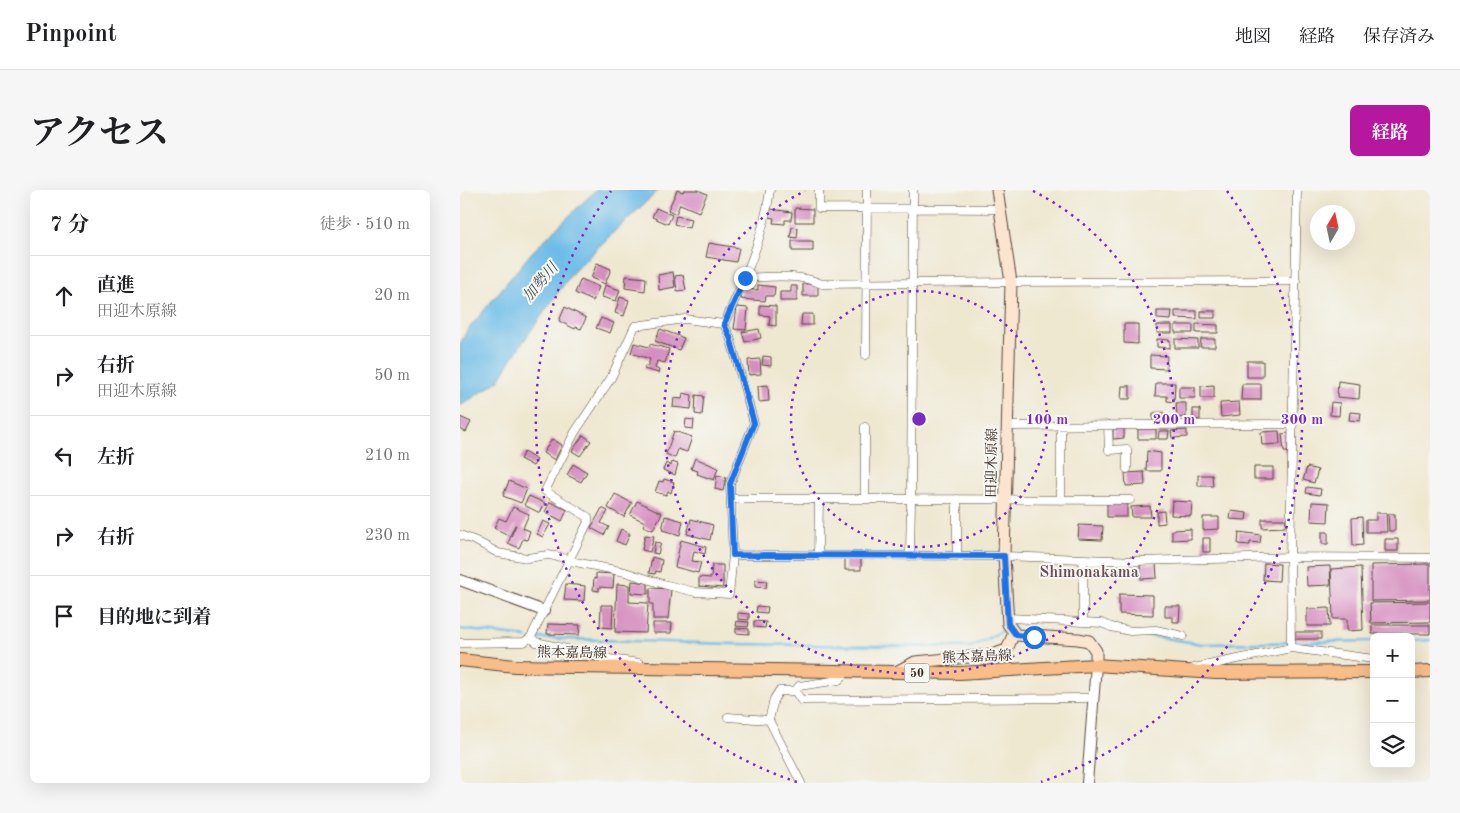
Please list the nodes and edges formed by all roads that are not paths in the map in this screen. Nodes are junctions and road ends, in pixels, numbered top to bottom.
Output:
1 (770, 190) edge
2 (820, 190) edge
3 (867, 190) edge
4 (913, 190) edge
5 (998, 190) edge
6 (1297, 190) edge
7 (867, 208) junction
8 (913, 208) junction
9 (1000, 209) junction
10 (745, 278) junction
11 (1296, 281) junction
12 (1011, 282) junction
13 (912, 283) junction
14 (866, 284) junction
15 (724, 324) junction
16 (866, 355) dead end
17 (1293, 424) junction
18 (1108, 425) junction
19 (1007, 426) junction
20 (1061, 426) junction
21 (865, 427) dead end
22 (1127, 469) dead end
23 (731, 499) junction
24 (819, 499) junction
25 (865, 499) junction
26 (911, 499) junction
27 (957, 500) junction
28 (1006, 500) junction
29 (1061, 500) junction
30 (1130, 500) dead end
31 (460, 534) edge
32 (733, 555) junction
33 (818, 556) junction
34 (910, 556) junction
35 (957, 556) junction
36 (1004, 556) junction
37 (1290, 557) junction
38 (1430, 558) edge
39 (1083, 559) junction
40 (570, 561) junction
41 (460, 580) edge
42 (544, 611) junction
43 (1082, 622) junction
44 (1010, 624) junction
45 (1183, 636) dead end
46 (531, 637) junction
47 (460, 643) edge
48 (1292, 648) junction
49 (1370, 658) edge
50 (460, 660) edge
51 (657, 669) junction
52 (1095, 670) junction
53 (1183, 670) junction
54 (848, 671) junction
55 (1430, 671) edge
56 (896, 672) junction
57 (1370, 672) edge
58 (1415, 672) edge
59 (795, 691) junction
60 (1086, 698) dead end
61 (728, 717) dead end
62 (769, 720) junction
63 (801, 783) edge
64 (1087, 783) edge

1 - 10 street
2 - 7 street
3 - 7 street
4 - 8 street
5 - 9 main road, 田迎木原線
6 - 11 street
7 - 8 street
7 - 14 street
8 - 9 street
8 - 13 street
9 - 12 main road, 田迎木原線
10 - 14 street
10 - 15 street
11 - 12 street
11 - 17 street
12 - 13 street
12 - 19 main road, 田迎木原線
13 - 14 street
13 - 26 street
14 - 16 street
15 - 23 street
15 - 40 street
17 - 18 street
17 - 37 street
18 - 20 street
18 - 22 street
19 - 20 street
19 - 28 main road, 田迎木原線
20 - 29 street
21 - 25 street
23 - 24 street
23 - 32 street
24 - 25 street
24 - 33 street
25 - 26 street
26 - 27 street
26 - 34 street
27 - 28 street
27 - 35 street
28 - 29 street
28 - 36 main road, 田迎木原線
29 - 30 street
31 - 40 street
32 - 33 street
32 - 40 street
33 - 34 street
34 - 35 street
35 - 36 street
36 - 39 street
36 - 44 main road, 田迎木原線
37 - 38 street
37 - 39 street
37 - 48 street
39 - 43 street
40 - 42 street
41 - 42 street
42 - 46 street
43 - 44 street
43 - 45 street
44 - 52 main road
44 - 56 main road
46 - 47 street
46 - 51 street
48 - 49 street
48 - 53 street
50 - 51 main road, 熊本嘉島線 / 50
51 - 54 main road, 熊本嘉島線 / 50
52 - 53 main road, 熊本嘉島線 / 50
52 - 56 main road, 熊本嘉島線 / 50
52 - 64 street
53 - 57 main road, 熊本嘉島線 / 50
54 - 56 main road, 熊本嘉島線 / 50
54 - 59 street
55 - 58 main road
59 - 60 street
59 - 62 street
61 - 62 street
62 - 63 street

